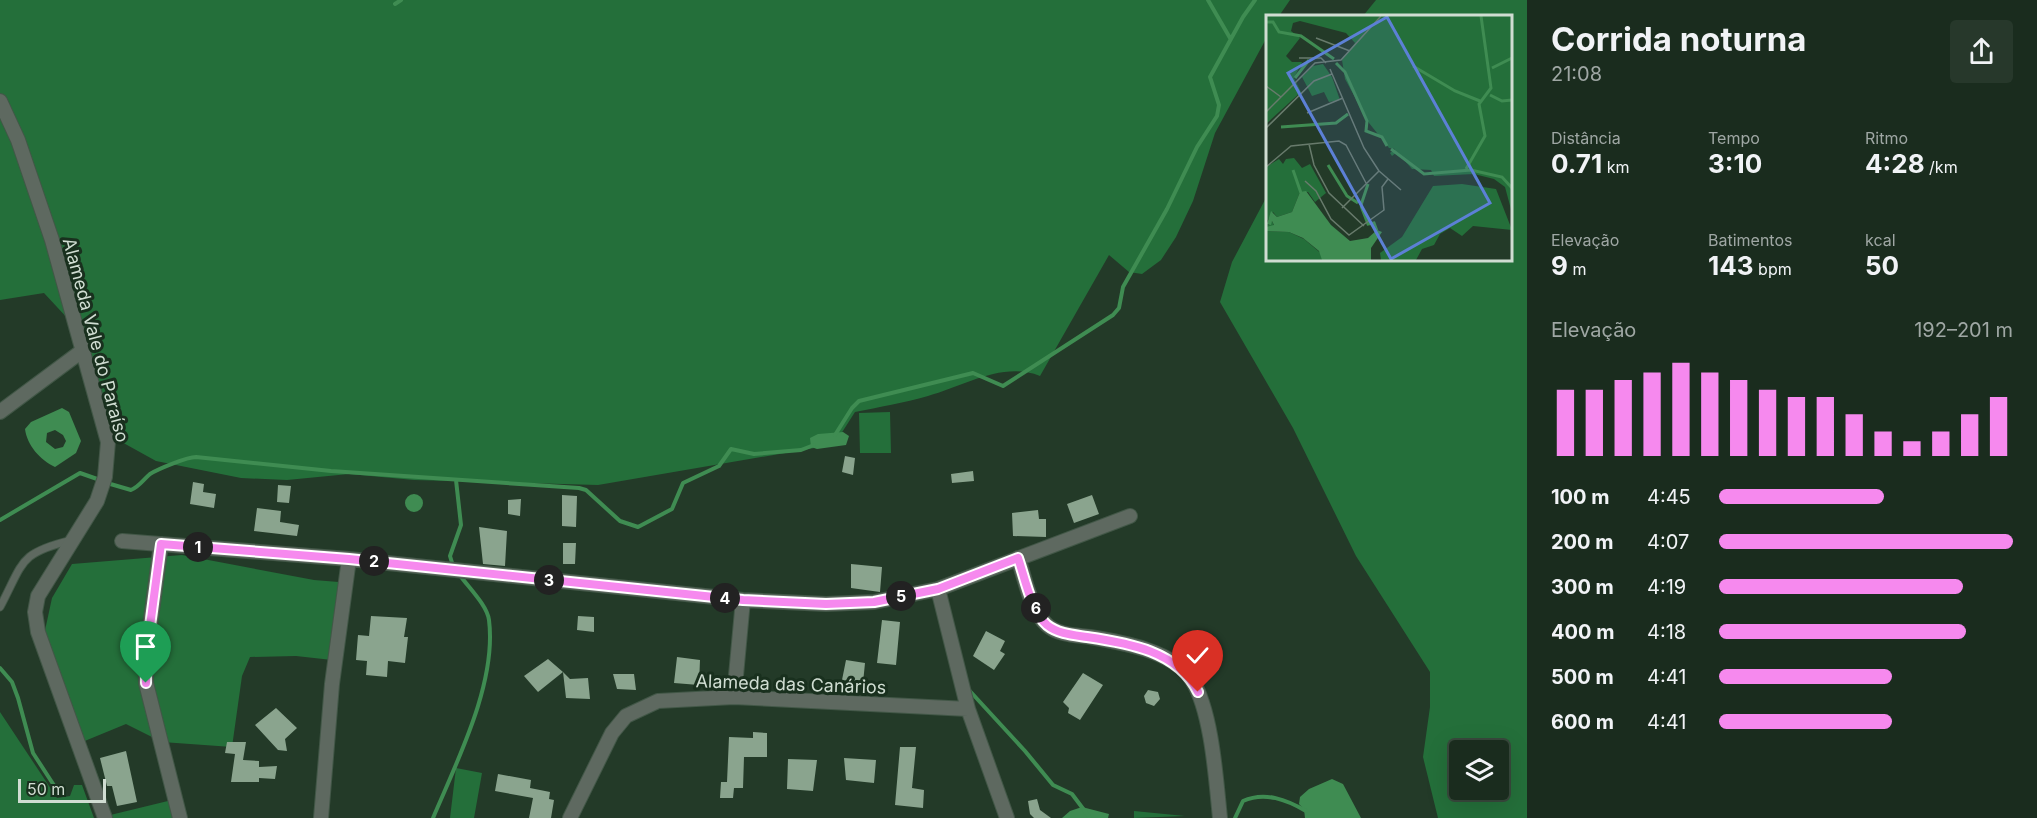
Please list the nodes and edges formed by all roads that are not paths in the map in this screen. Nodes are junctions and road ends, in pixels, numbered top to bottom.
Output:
1 (0, 101) edge
2 (82, 351) junction
3 (0, 411) edge
4 (1130, 516) dead end
5 (73, 540) junction
6 (122, 541) dead end
7 (161, 544) junction
8 (1018, 558) junction
9 (349, 559) junction
10 (938, 589) junction
11 (743, 600) junction
12 (0, 607) edge
13 (734, 697) junction
14 (968, 709) junction
15 (105, 818) edge
16 (180, 818) edge
17 (321, 818) edge
18 (570, 818) edge
19 (1007, 818) edge
20 (1221, 818) edge

1 - 2 street, Alameda Vale do Paraíso
2 - 3 street
2 - 5 street, Alameda Vale do Paraíso
4 - 8 street
5 - 12 lane
5 - 15 street, Alameda Vale do Paraíso
6 - 7 street
7 - 9 street
7 - 16 street
8 - 10 street
8 - 20 street
9 - 11 street
9 - 17 street
10 - 11 street
10 - 14 street
11 - 13 street
13 - 14 street, Alameda das Canários
13 - 18 street, Alameda das Canários
14 - 19 street

